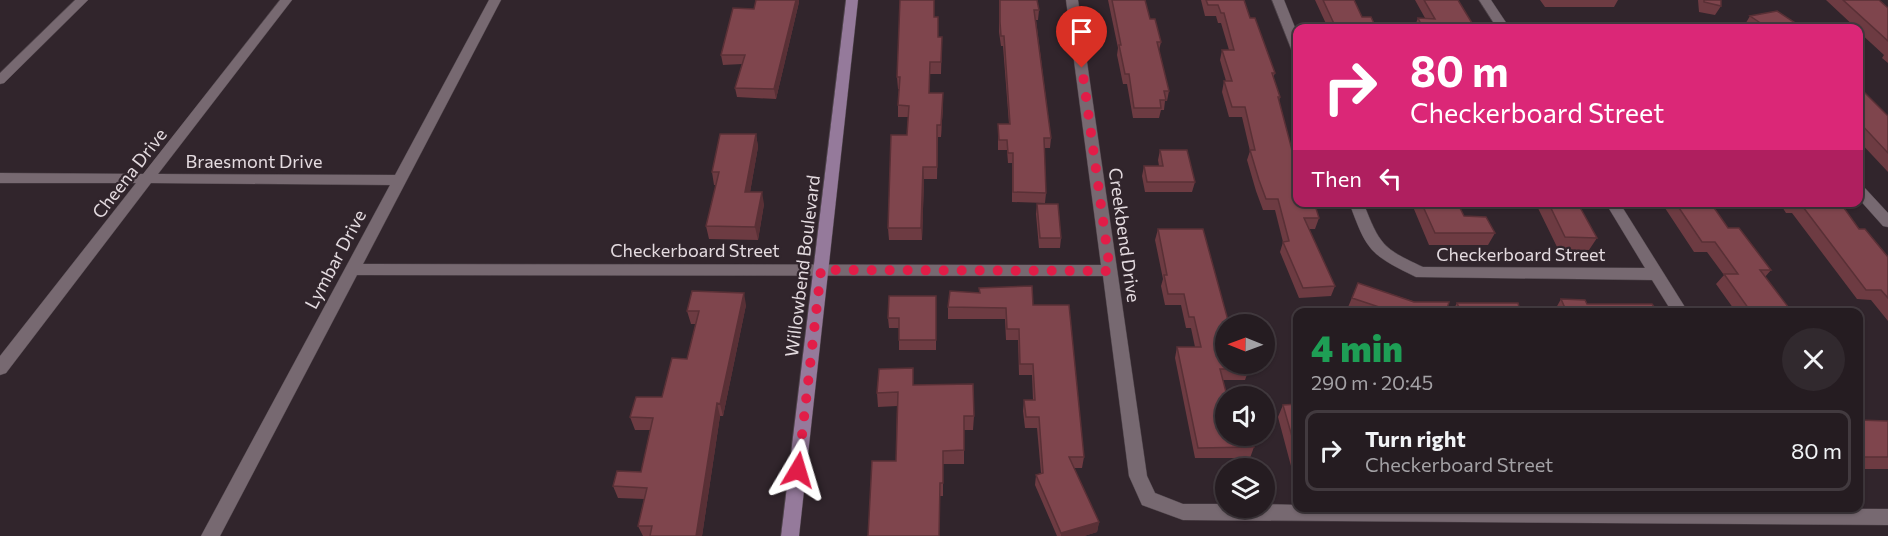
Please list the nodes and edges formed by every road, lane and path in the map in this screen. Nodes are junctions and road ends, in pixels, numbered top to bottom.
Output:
1 (82, 0) edge
2 (286, 0) edge
3 (495, 0) edge
4 (852, 0) edge
5 (1072, 0) edge
6 (1278, 0) edge
7 (1485, 0) edge
8 (1500, 24) edge
9 (1293, 38) edge
10 (0, 80) edge
11 (0, 178) edge
12 (147, 179) junction
13 (399, 180) junction
14 (1863, 194) edge
15 (1358, 207) edge
16 (1614, 207) edge
17 (1888, 222) edge
18 (352, 269) junction
19 (821, 270) junction
20 (1110, 271) junction
21 (1656, 274) junction
22 (1677, 308) edge
23 (0, 368) edge
24 (1293, 512) edge
25 (1819, 512) edge
26 (1888, 517) edge
27 (210, 536) edge
28 (790, 536) edge

1 - 10 street
2 - 12 street, Cheena Drive
3 - 13 street, Lymbar Drive
4 - 19 main road, Willowbend Boulevard
5 - 20 street, Creekbend Drive
6 - 9 street
7 - 8 street
11 - 12 street, Braesmont Drive
12 - 13 street, Braesmont Drive
12 - 23 street, Cheena Drive
13 - 18 street, Lymbar Drive
14 - 17 street
15 - 21 street, Checkerboard Street
16 - 21 street
18 - 19 street, Checkerboard Street
18 - 27 street, Lymbar Drive
19 - 20 street, Checkerboard Street
19 - 28 main road, Willowbend Boulevard
20 - 24 street, Creekbend Drive
21 - 22 street
25 - 26 street

